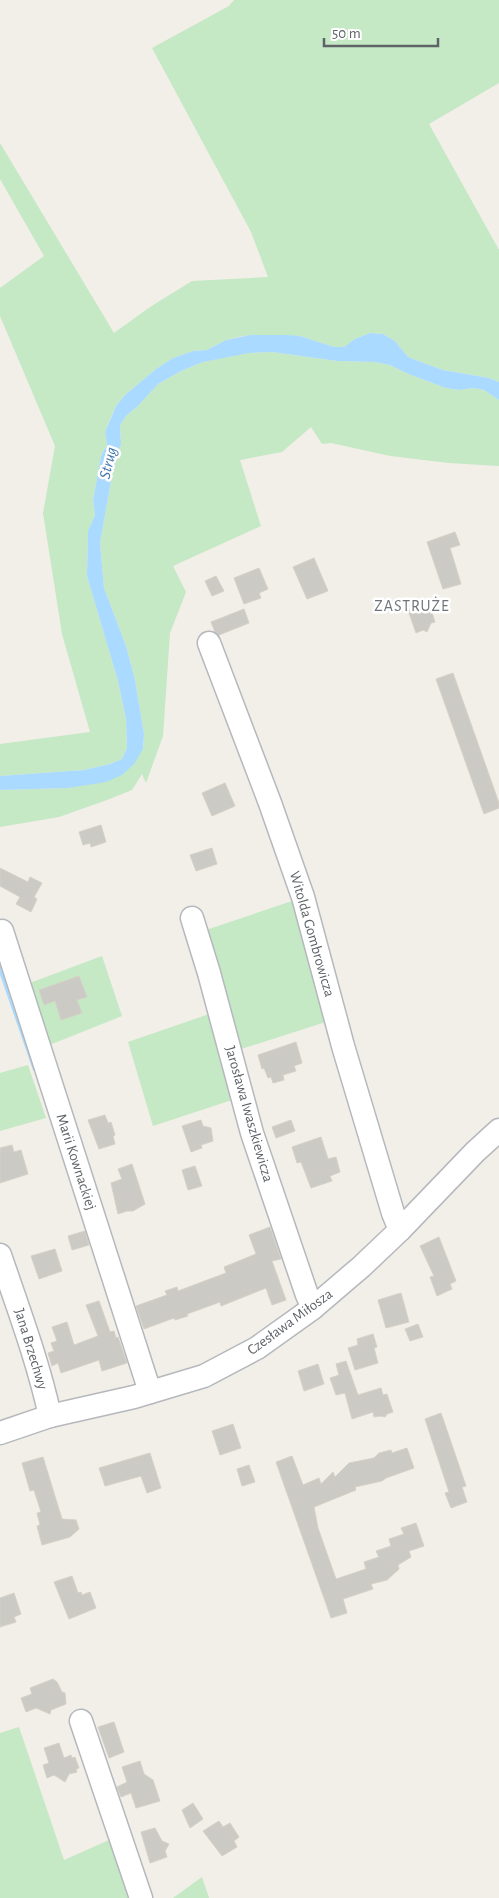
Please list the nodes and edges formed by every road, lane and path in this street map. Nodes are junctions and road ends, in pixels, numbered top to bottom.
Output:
1 (209, 643) dead end
2 (192, 918) dead end
3 (2, 931) dead end
4 (499, 1130) edge
5 (400, 1230) junction
6 (0, 1255) edge
7 (313, 1308) junction
8 (150, 1392) junction
9 (50, 1416) junction
10 (0, 1433) edge
11 (81, 1722) dead end
12 (141, 1898) edge

1 - 5 street, Witolda Gombrowicza
2 - 7 street, Jarosława Iwaszkiewicza
3 - 8 street, Marii Kownackiej
4 - 5 street, Czesława Miłosza
5 - 7 street, Czesława Miłosza
6 - 9 street, Jana Brzechwy
7 - 8 street, Czesława Miłosza
8 - 9 street, Czesława Miłosza
9 - 10 street, Czesława Miłosza
11 - 12 street

